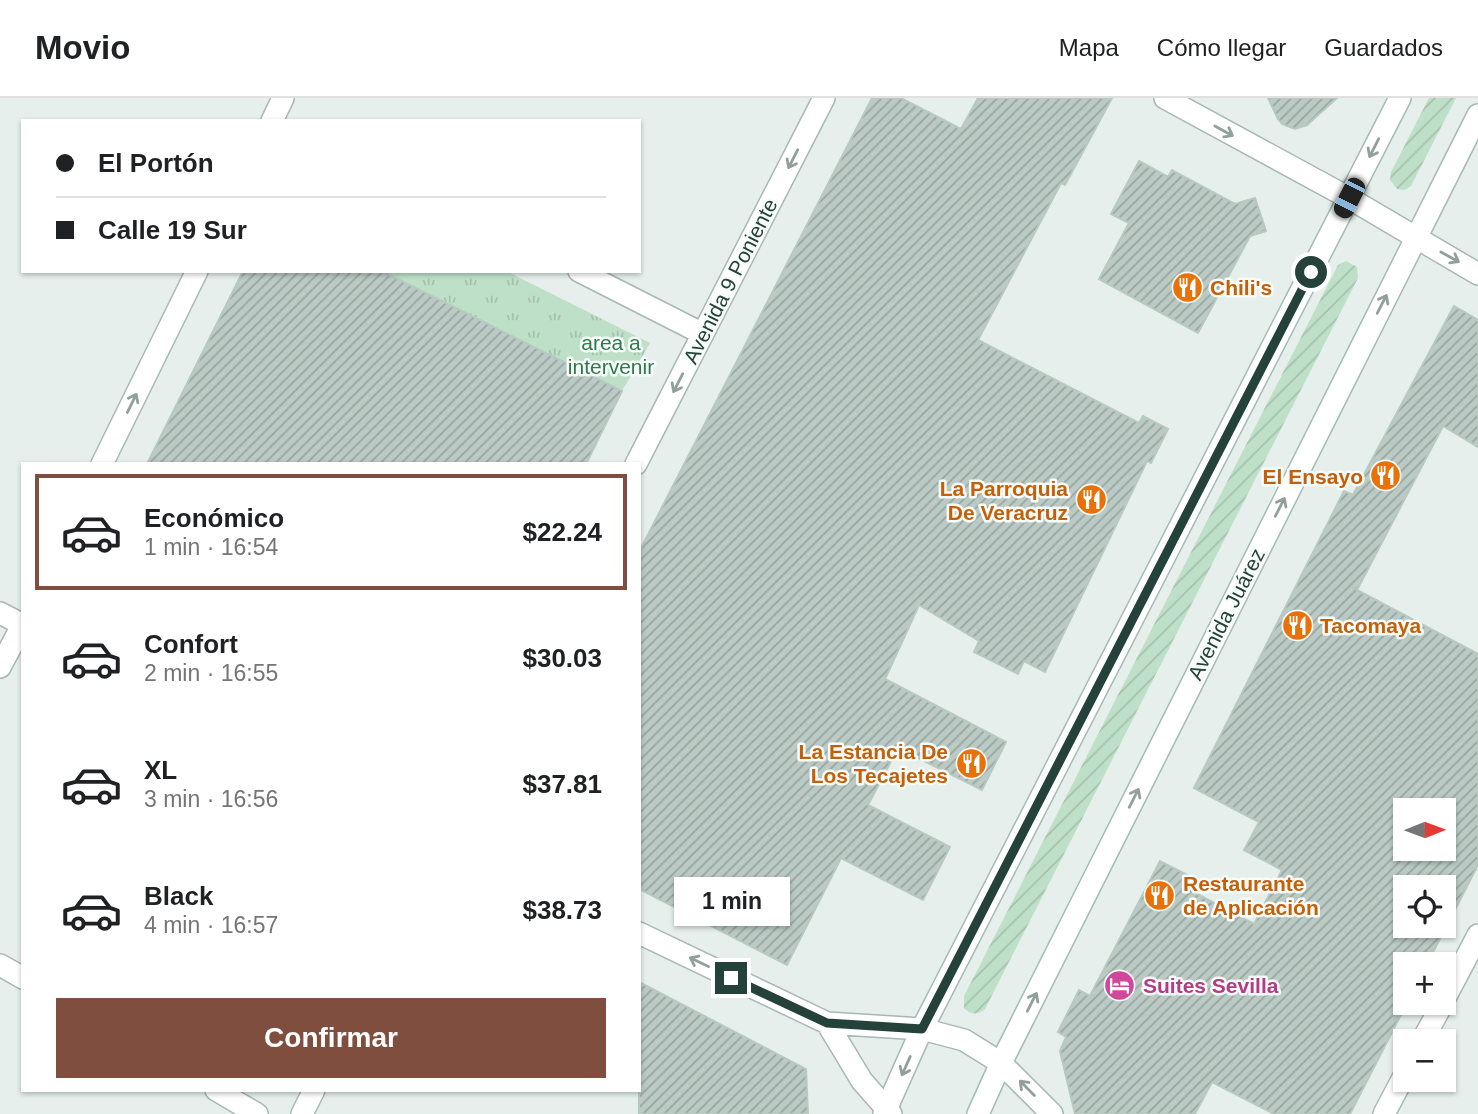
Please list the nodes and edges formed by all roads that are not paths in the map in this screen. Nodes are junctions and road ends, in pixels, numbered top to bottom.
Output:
1 (824, 98) edge
2 (1165, 98) edge
3 (1400, 98) edge
4 (1478, 114) edge
5 (1349, 198) junction
6 (1415, 238) junction
7 (197, 273) edge
8 (583, 273) edge
9 (1478, 274) edge
10 (703, 334) junction
11 (103, 462) edge
12 (637, 462) edge
13 (0, 613) edge
14 (21, 624) edge
15 (21, 629) edge
16 (0, 667) edge
17 (641, 934) edge
18 (1478, 935) edge
19 (0, 965) edge
20 (21, 977) edge
21 (1456, 977) edge
22 (827, 1023) junction
23 (922, 1029) junction
24 (1001, 1063) junction
25 (219, 1092) edge
26 (313, 1092) edge
27 (1396, 1092) edge
28 (887, 1113) edge
29 (257, 1114) edge
30 (302, 1114) edge
31 (978, 1114) edge
32 (1052, 1114) edge
33 (1384, 1114) edge

1 -> 10 main road, Avenida 9 Poniente
2 -> 5 main road
3 -> 5 main road
4 - 6 main road, Avenida Juárez
5 - 6 main road
5 - 23 main road
6 -> 9 main road
24 -> 6 main road, Avenida Juárez
11 -> 7 main road
8 - 10 main road
10 -> 12 main road, Avenida 9 Poniente
13 - 14 main road
15 - 16 main road
22 -> 17 main road
18 - 21 main road
19 - 20 main road
22 - 23 main road
22 - 28 main road
23 - 24 main road
23 -> 28 main road
24 - 31 main road, Avenida Juárez
32 -> 24 main road
25 - 29 main road
26 - 30 main road
27 - 33 main road

